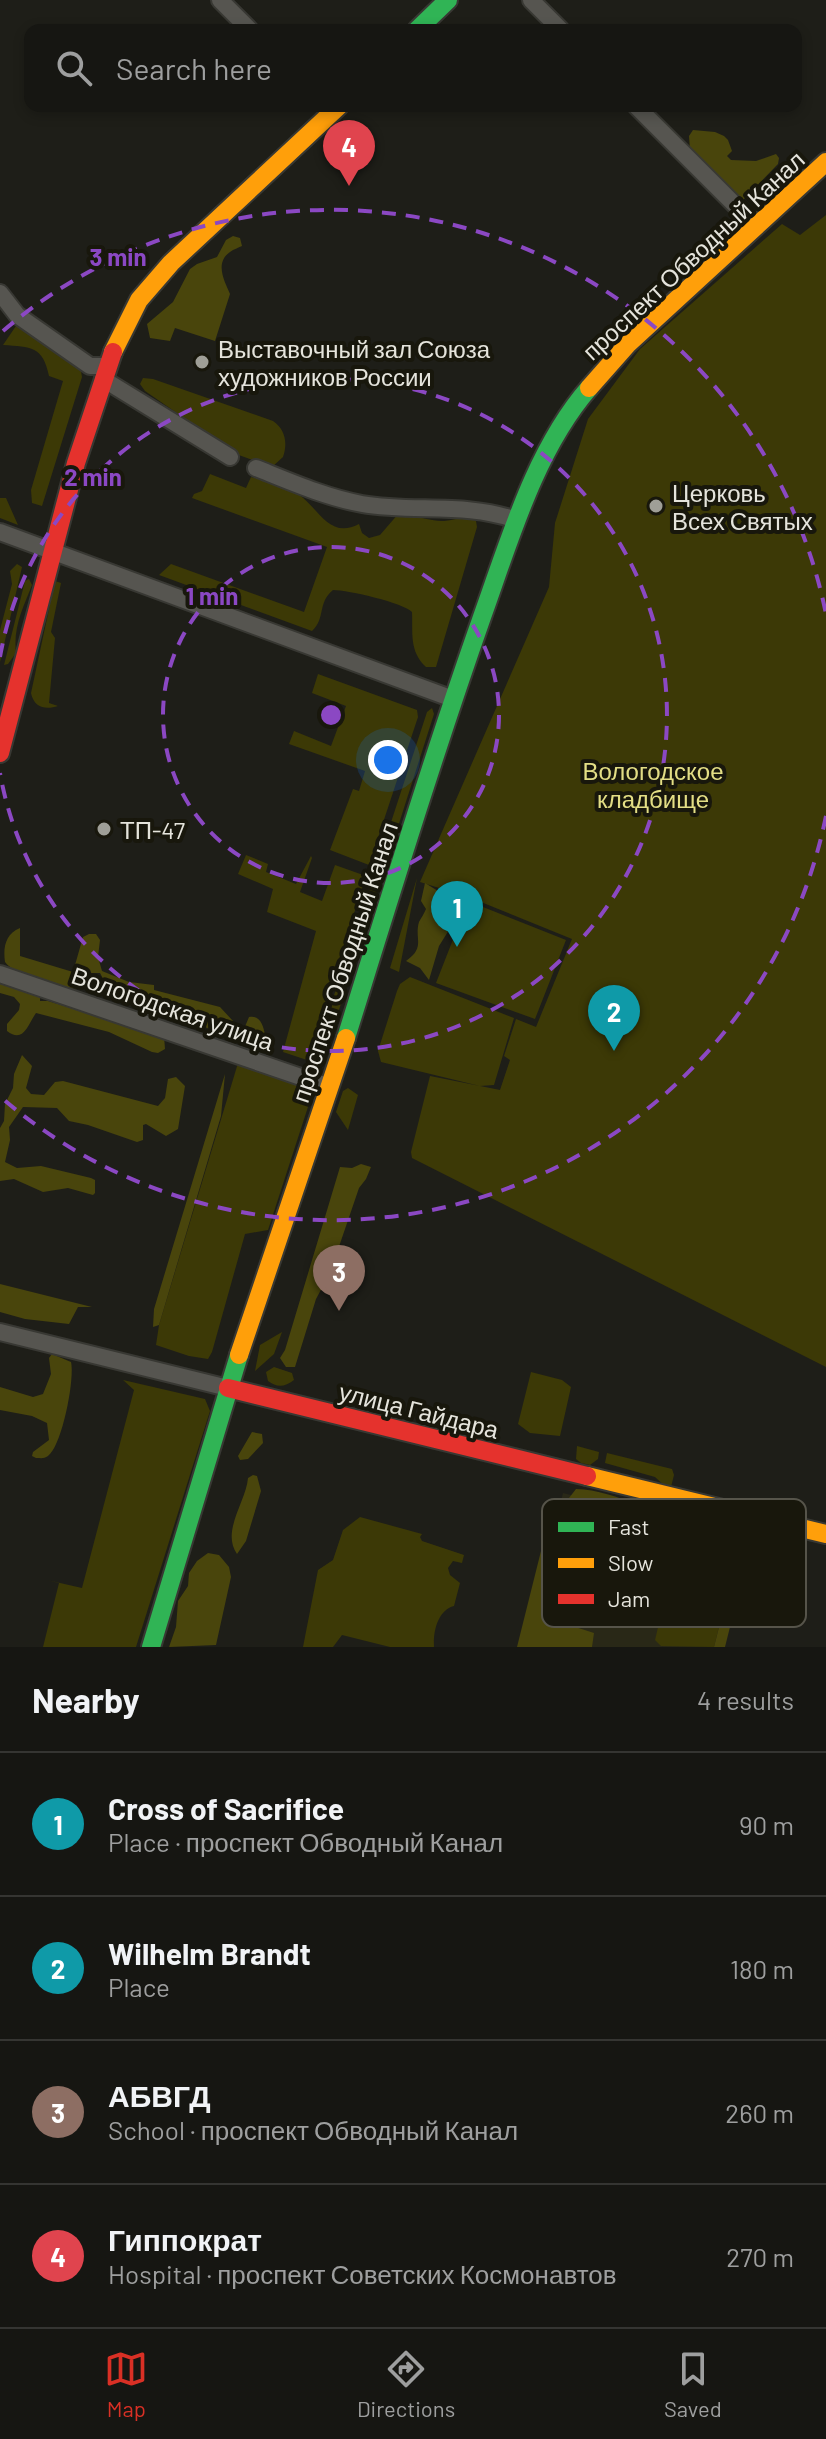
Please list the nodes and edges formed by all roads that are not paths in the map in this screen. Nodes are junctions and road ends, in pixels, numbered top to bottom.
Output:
1 (220, 0) edge
2 (448, 0) edge
3 (531, 0) edge
4 (244, 24) edge
5 (423, 24) edge
6 (555, 24) edge
7 (327, 112) edge
8 (642, 112) edge
9 (826, 162) edge
10 (756, 226) junction
11 (0, 293) edge
12 (105, 372) junction
13 (230, 457) dead end
14 (256, 468) dead end
15 (516, 520) junction
16 (0, 532) edge
17 (53, 551) junction
18 (453, 699) junction
19 (0, 753) edge
20 (0, 974) edge
21 (330, 1087) junction
22 (0, 1332) edge
23 (228, 1388) junction
24 (683, 1499) edge
25 (806, 1529) edge
26 (826, 1534) edge
27 (151, 1647) edge

1 - 4 street
2 - 5 main road
3 - 6 street
7 - 12 main road
8 - 10 street
9 - 10 main road, проспект Обводный Канал
10 - 15 main road, проспект Обводный Канал
11 - 12 street
12 - 13 street
12 - 17 main road
14 - 15 street
15 - 18 main road, проспект Обводный Канал
16 - 17 street
17 - 18 street
17 - 19 main road
18 - 21 main road, проспект Обводный Канал
20 - 21 street, Вологодская улица
21 - 23 main road, проспект Обводный Канал
22 - 23 street, улица Гайдара
23 - 24 main road, улица Гайдара
23 - 27 main road, проспект Обводный Канал
25 - 26 main road, улица Гайдара

